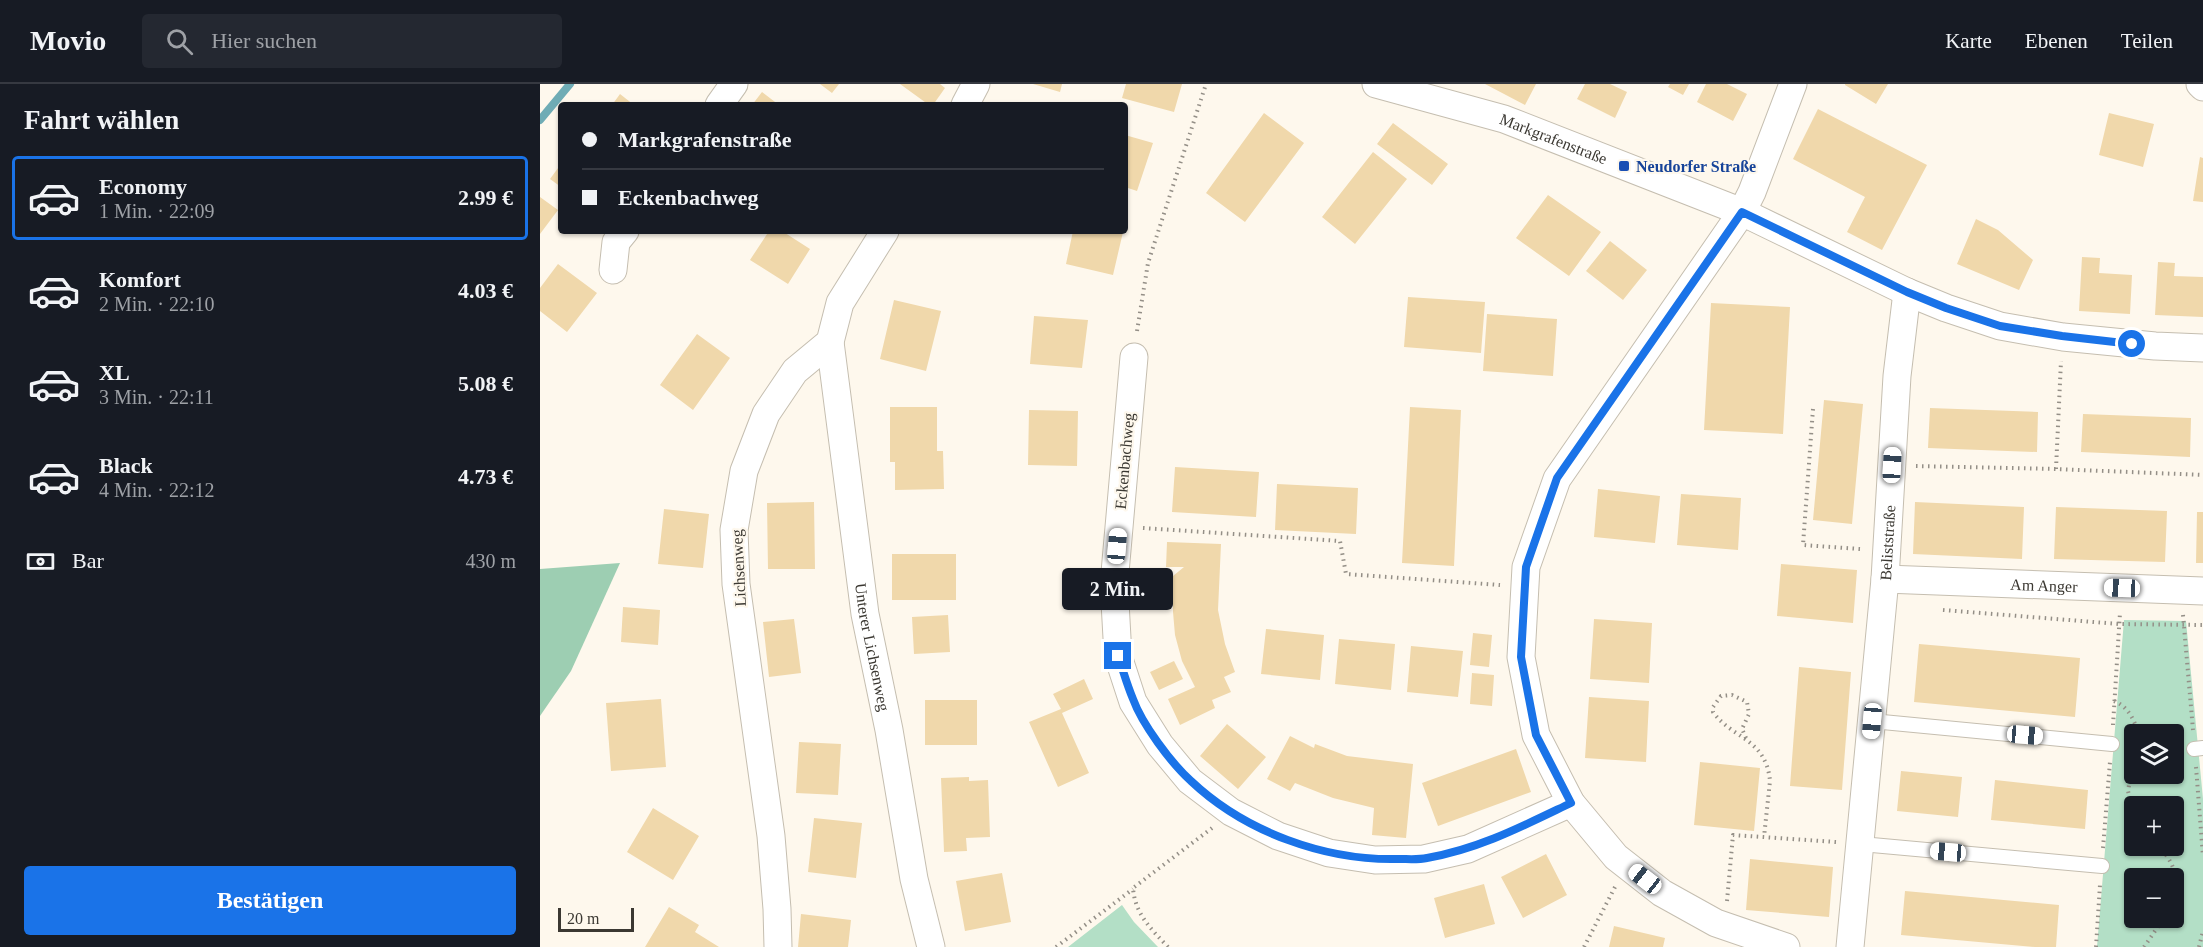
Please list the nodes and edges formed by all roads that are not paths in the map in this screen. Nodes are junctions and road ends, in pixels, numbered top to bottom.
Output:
1 (734, 84) edge
2 (976, 84) edge
3 (1376, 84) edge
4 (1793, 84) edge
5 (721, 102) edge
6 (967, 102) edge
7 (1742, 212) junction
8 (623, 234) edge
9 (883, 234) edge
10 (612, 270) dead end
11 (1907, 292) junction
12 (830, 342) junction
13 (2203, 348) edge
14 (1134, 357) road end
15 (1885, 579) junction
16 (2192, 591) edge
17 (1872, 721) junction
18 (2112, 744) road end
19 (1571, 803) junction
20 (1861, 844) junction
21 (2102, 866) road end
22 (778, 947) edge
23 (931, 947) edge
24 (1786, 947) edge
25 (1850, 947) edge

1 - 5 street
2 - 6 street
3 - 7 street, Markgrafenstraße
4 - 7 street
7 - 11 street, Markgrafenstraße
7 - 19 street
8 - 10 street
9 - 12 street
11 - 13 street, Markgrafenstraße
11 - 15 street, Beliststraße
12 - 22 street, Lichsenweg
12 - 23 street, Unterer Lichsenweg
14 - 19 street, Eckenbachweg
15 - 16 street, Am Anger
15 - 17 street, Beliststraße
17 - 18 lane
17 - 20 street, Beliststraße
19 - 24 street
20 - 21 lane
20 - 25 street, Beliststraße

